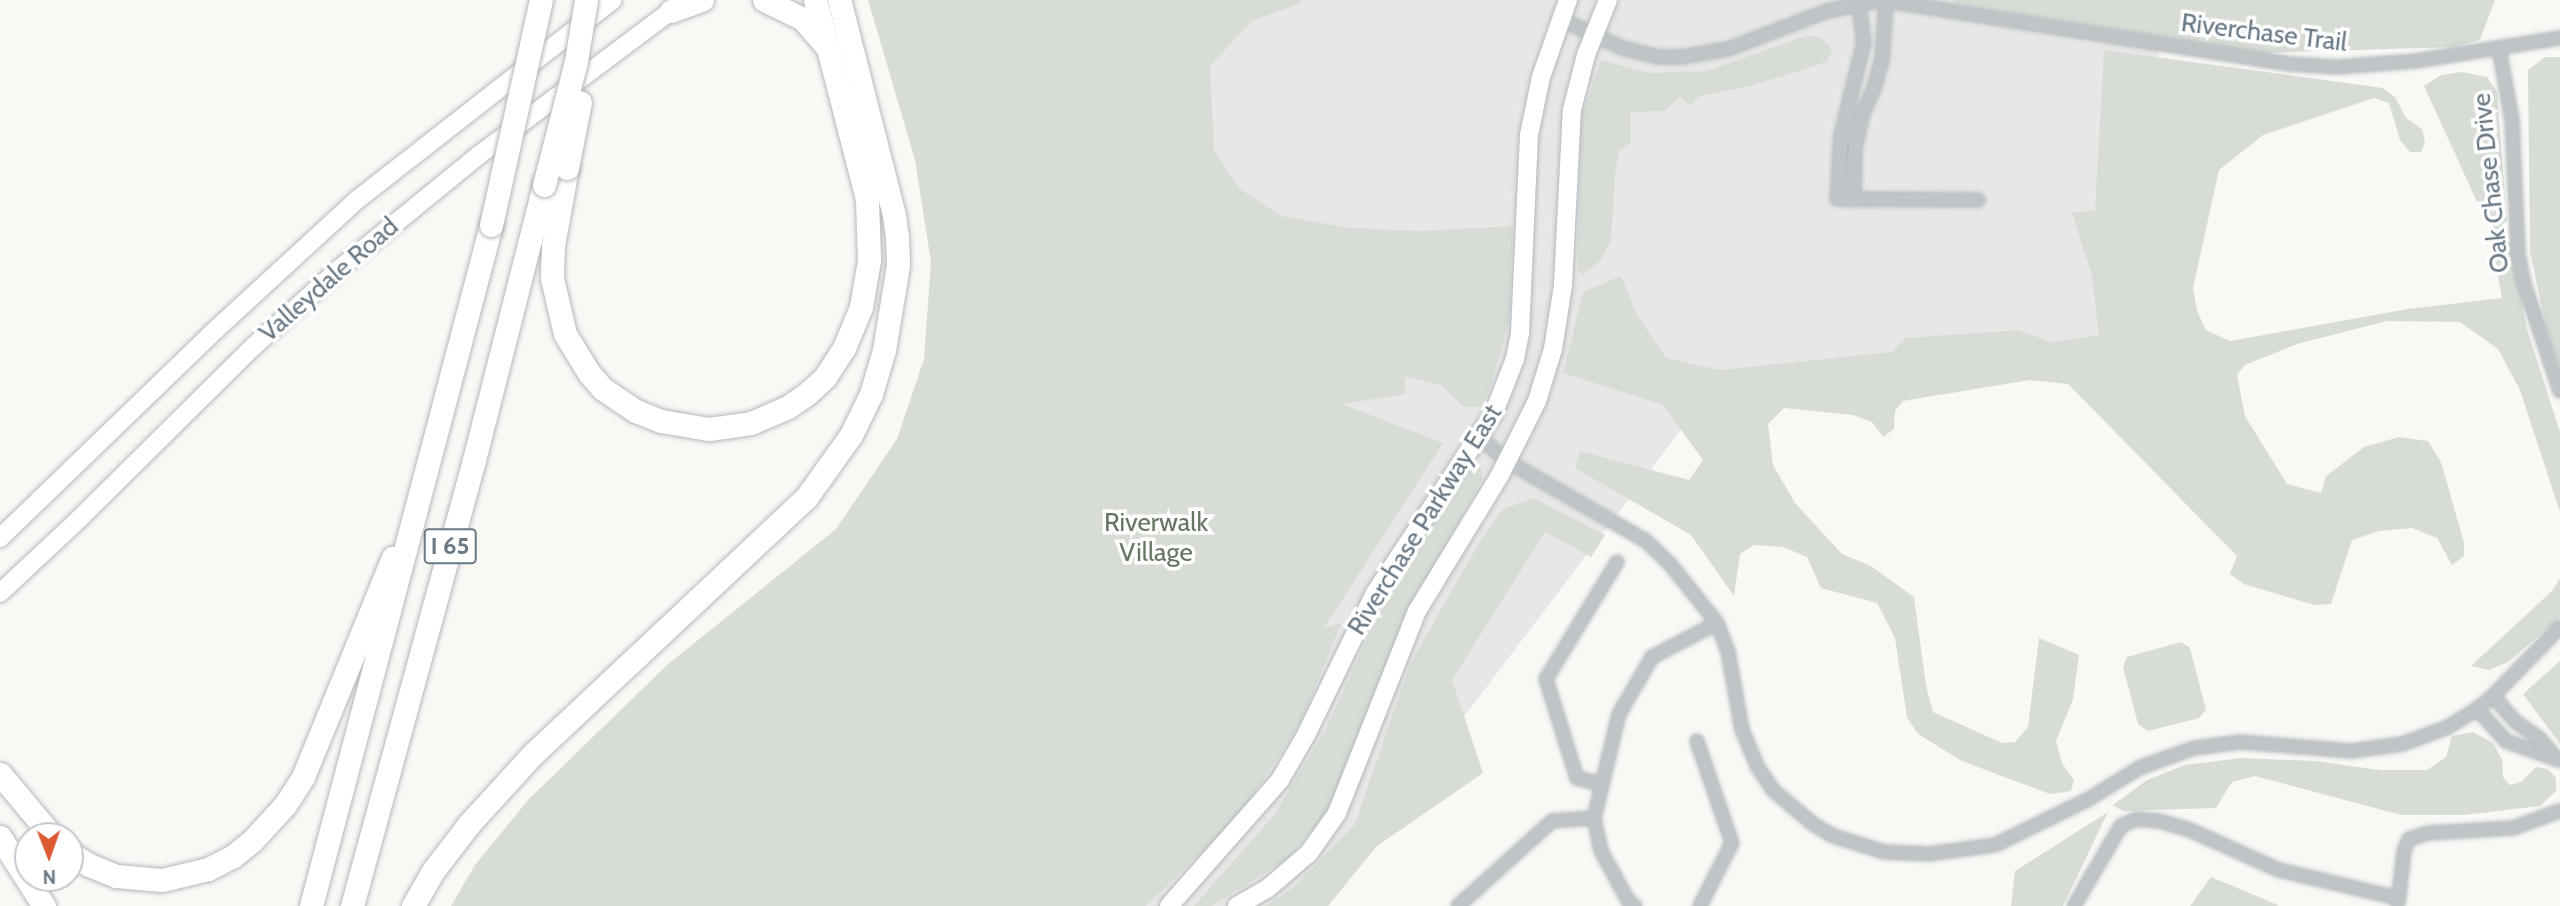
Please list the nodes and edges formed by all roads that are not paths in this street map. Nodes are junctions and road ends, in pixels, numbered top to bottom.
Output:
1 (541, 0) edge
2 (586, 0) edge
3 (613, 0) edge
4 (702, 0) edge
5 (764, 0) edge
6 (815, 0) edge
7 (839, 0) edge
8 (1568, 0) edge
9 (1608, 0) edge
10 (1882, 0) edge
11 (1859, 4) junction
12 (679, 6) edge
13 (1562, 19) junction
14 (1594, 37) junction
15 (2560, 38) edge
16 (828, 48) junction
17 (2499, 48) junction
18 (555, 181) junction
19 (1854, 200) junction
20 (1978, 200) dead end
21 (2560, 391) edge
22 (1480, 437) junction
23 (1507, 461) junction
24 (414, 522) junction
25 (0, 538) edge
26 (1617, 562) dead end
27 (0, 593) edge
28 (1717, 623) junction
29 (2560, 627) edge
30 (2493, 696) junction
31 (2477, 709) junction
32 (1698, 741) dead end
33 (2559, 761) edge
34 (0, 774) edge
35 (1602, 784) junction
36 (2560, 811) edge
37 (1594, 818) junction
38 (39, 822) edge
39 (0, 837) edge
40 (84, 862) edge
41 (0, 864) edge
42 (39, 898) edge
43 (2398, 902) edge
44 (311, 906) edge
45 (352, 906) edge
46 (413, 906) edge
47 (1169, 906) edge
48 (1237, 906) edge
49 (1458, 906) edge
50 (1635, 906) edge
51 (1700, 906) edge
52 (2074, 906) edge

1 - 24 highway, I 65, bridge
2 - 18 highway, I 65, bridge
3 - 25 street, Valleydale Road
4 - 12 highway
5 - 16 highway
6 - 16 highway
7 - 46 highway
8 - 13 street, Riverchase Parkway East
9 - 14 street, Riverchase Parkway East
10 - 11 street, Riverchase Trail
10 - 17 street, Riverchase Trail
10 - 19 street
11 - 14 street, Riverchase Trail
11 - 19 street
12 - 27 street, Valleydale Road
13 - 14 street, Riverchase Trail
13 - 22 street, Riverchase Parkway East
14 - 23 street, Riverchase Parkway East
15 - 17 street, Riverchase Trail
16 - 18 highway
17 - 21 street, Oak Chase Drive
18 - 45 highway, I 65
19 - 20 street
22 - 23 street
22 - 47 street, Riverchase Parkway East
23 - 28 street
23 - 48 street, Riverchase Parkway East
24 - 40 highway
24 - 44 highway, I 65
26 - 35 street
28 - 31 street
28 - 35 street
29 - 30 street
30 - 31 street
30 - 33 street
31 - 33 street
32 - 51 street
34 - 38 highway
35 - 37 street
36 - 43 street
37 - 49 street
37 - 50 street
39 - 42 highway
41 - 42 highway
43 - 52 street

